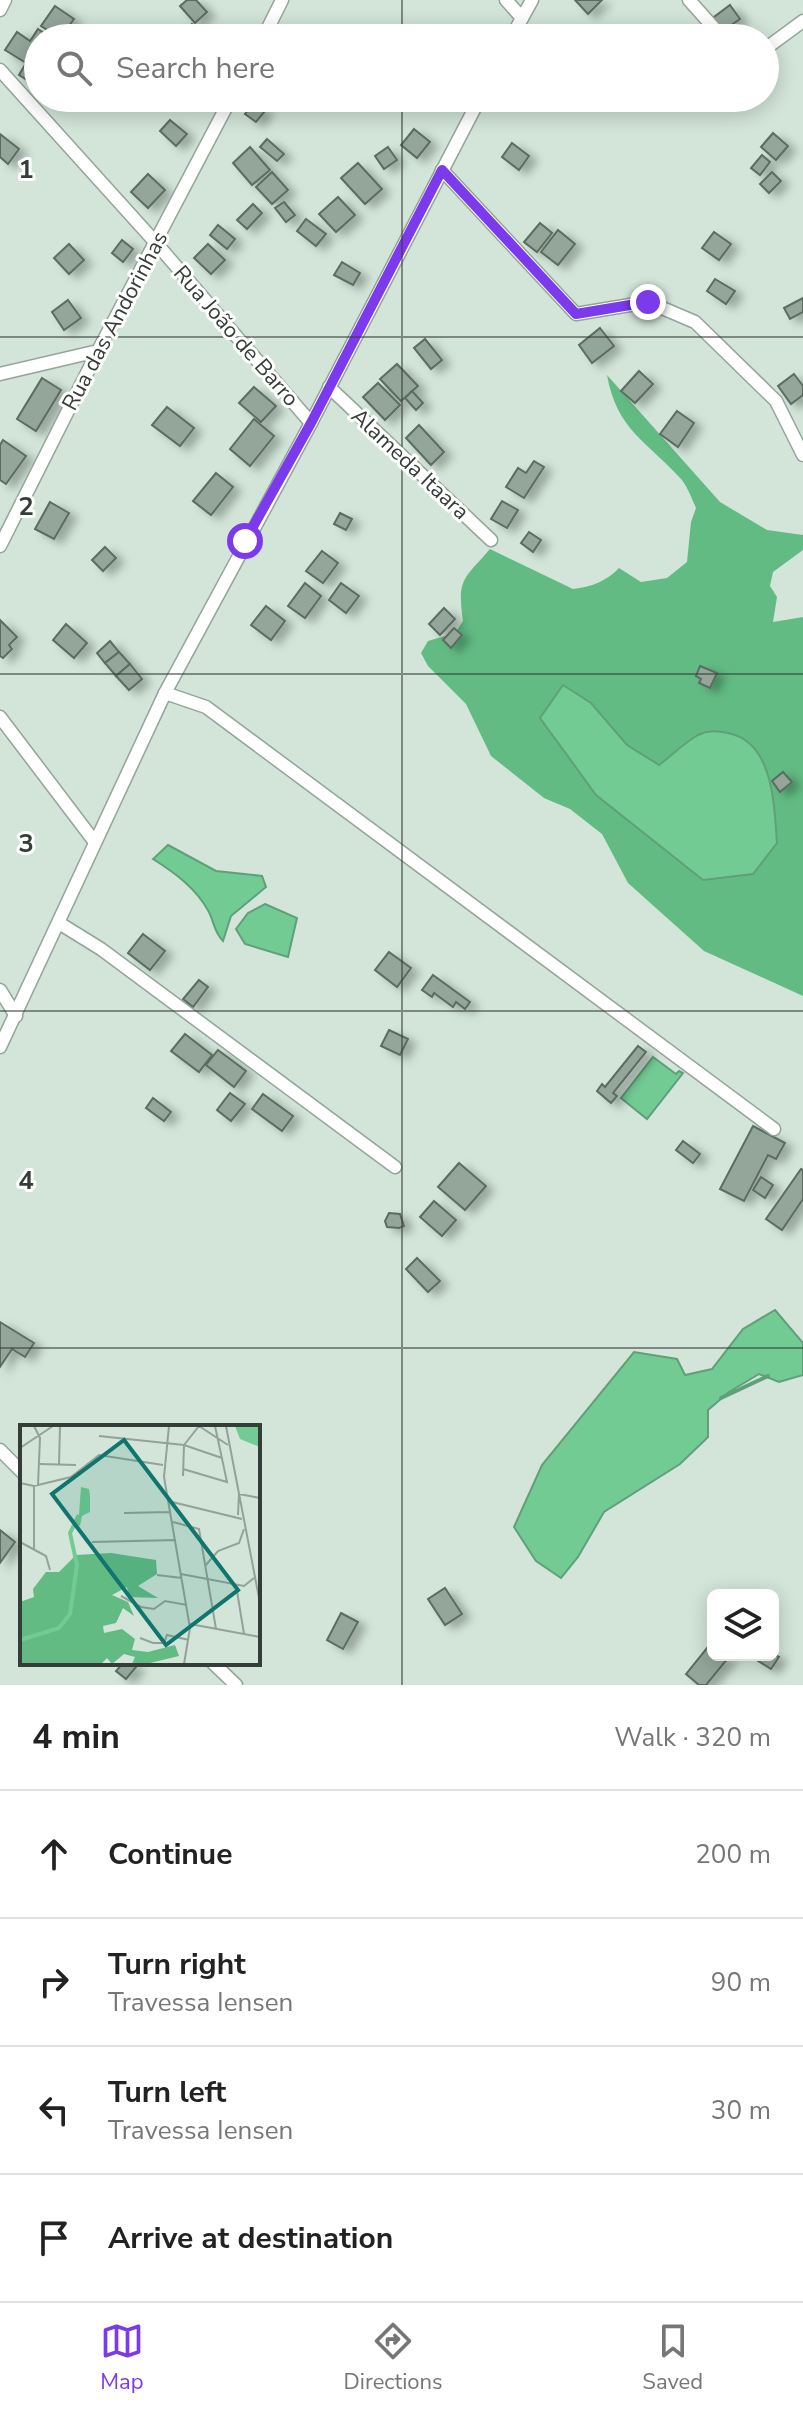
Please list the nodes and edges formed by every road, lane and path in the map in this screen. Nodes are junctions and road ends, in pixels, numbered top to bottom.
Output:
1 (5, 0) edge
2 (282, 0) edge
3 (506, 0) edge
4 (532, 0) edge
5 (689, 0) edge
6 (0, 10) edge
7 (522, 18) junction
8 (803, 21) edge
9 (270, 24) edge
10 (519, 24) edge
11 (710, 24) edge
12 (779, 39) edge
13 (0, 70) edge
14 (24, 97) edge
15 (38, 112) edge
16 (224, 112) edge
17 (473, 112) edge
18 (442, 170) junction
19 (156, 243) junction
20 (98, 351) junction
21 (0, 374) edge
22 (329, 387) junction
23 (311, 423) junction
24 (803, 455) edge
25 (491, 540) dead end
26 (0, 546) edge
27 (165, 693) junction
28 (0, 717) edge
29 (94, 841) junction
30 (59, 923) junction
31 (0, 990) edge
32 (16, 1016) junction
33 (0, 1047) edge
34 (774, 1129) dead end
35 (395, 1167) dead end
36 (0, 1450) edge
37 (20, 1470) edge
38 (215, 1665) edge
39 (236, 1685) edge

1 - 6 street
2 - 9 street
3 - 7 street
4 - 7 street
5 - 11 street
7 - 10 street
8 - 12 street
13 - 14 street, Rua João de Barro
15 - 19 street, Rua João de Barro
16 - 19 street, Rua das Andorinhas
17 - 18 street
18 - 22 street
18 - 24 street
19 - 20 street, Rua das Andorinhas
19 - 23 street, Rua João de Barro
20 - 21 street
20 - 26 street, Rua das Andorinhas
22 - 23 street
22 - 25 street, Alameda Itaara
23 - 27 street
27 - 29 street
27 - 34 street
28 - 29 street
29 - 30 street
30 - 32 street
30 - 35 street
31 - 32 street
32 - 33 street
36 - 37 street
38 - 39 street

